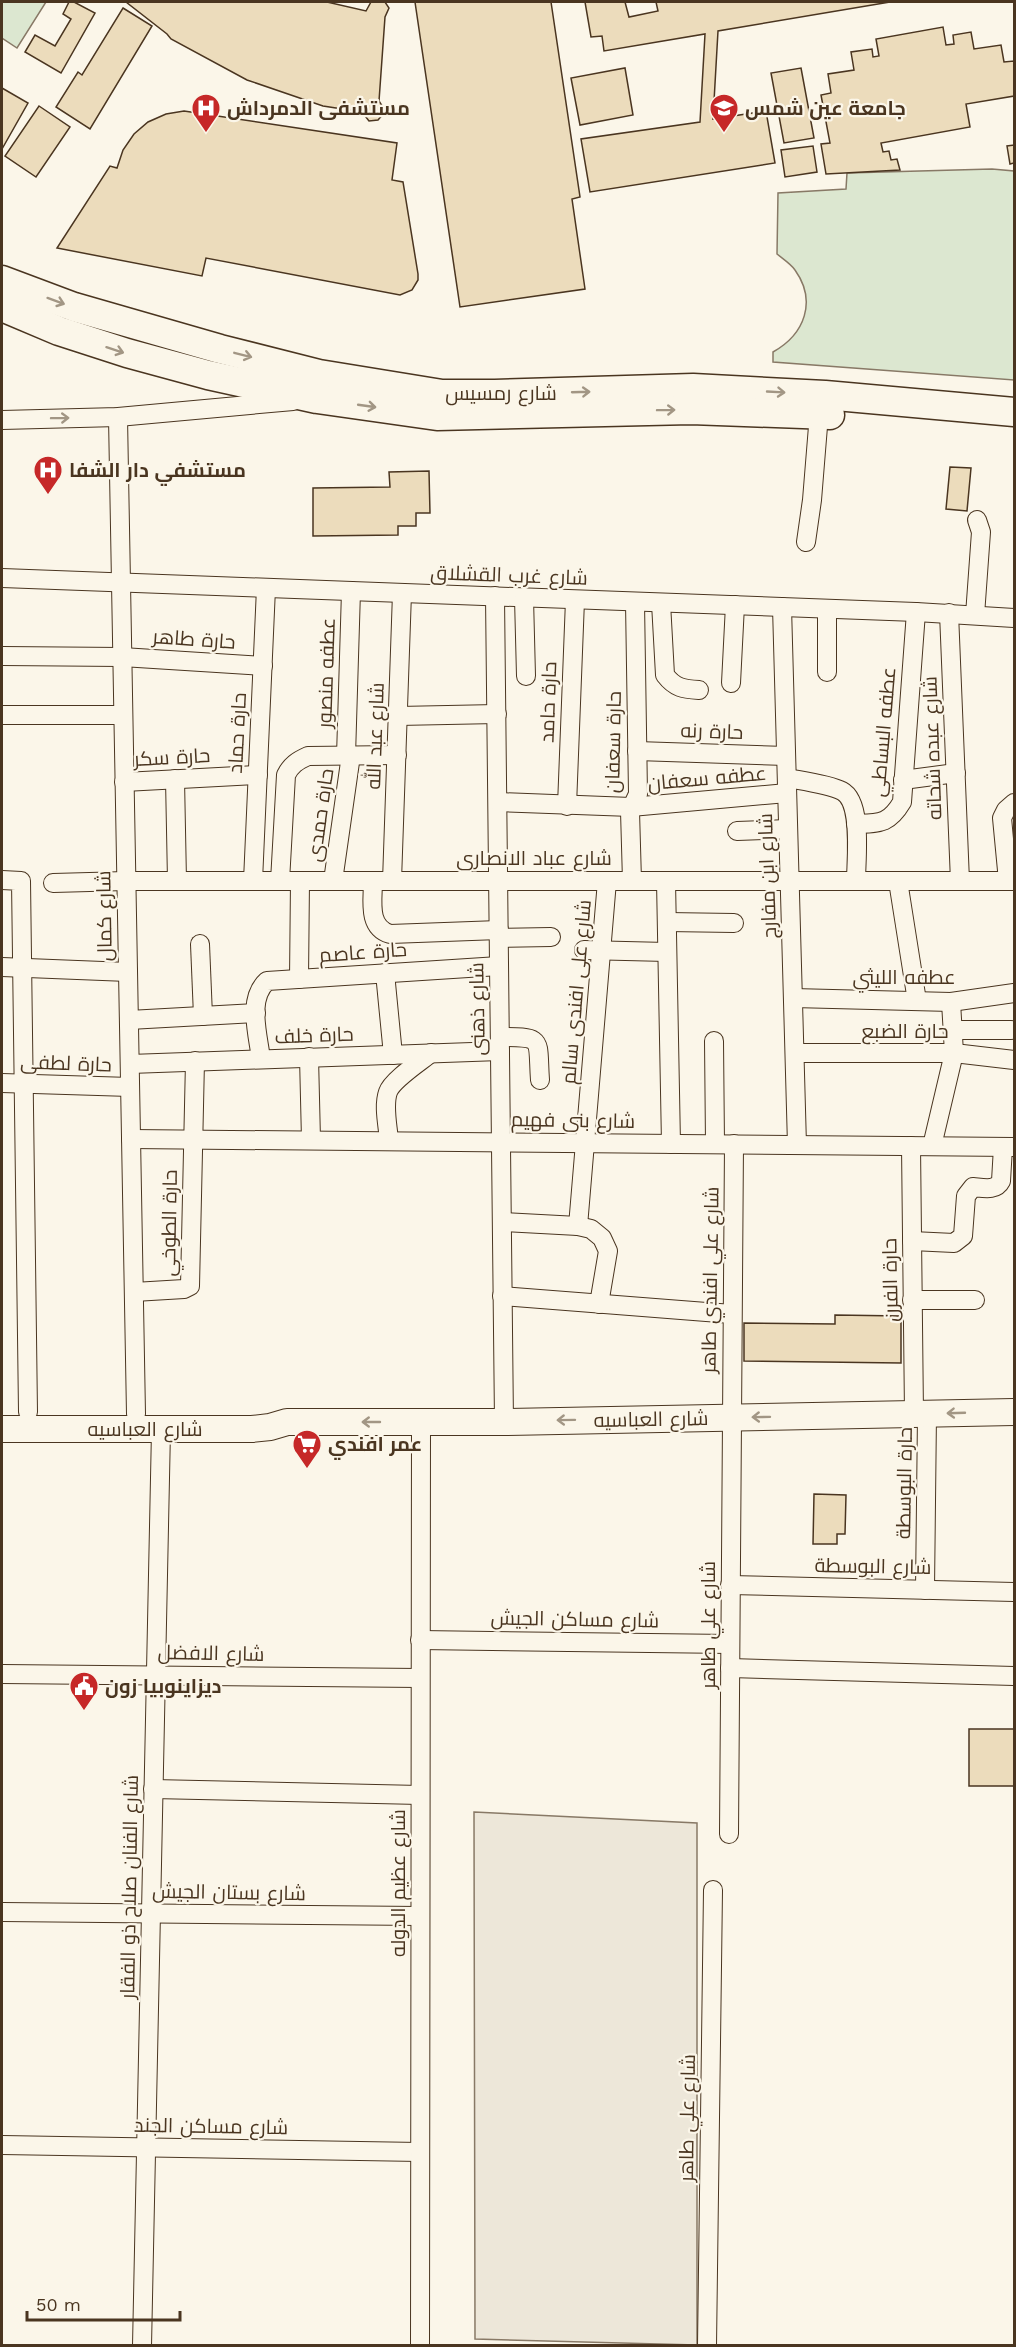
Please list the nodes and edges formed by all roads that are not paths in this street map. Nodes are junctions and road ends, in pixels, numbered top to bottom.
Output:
1 (2, 280) edge
2 (2, 307) edge
3 (317, 399) junction
4 (1014, 412) edge
5 (819, 414) junction
6 (118, 417) junction
7 (2, 420) edge
8 (1014, 432) edge
9 (977, 520) dead end
10 (806, 542) dead end
11 (2, 578) edge
12 (121, 582) junction
13 (266, 588) junction
14 (351, 591) junction
15 (402, 593) junction
16 (495, 596) junction
17 (524, 598) junction
18 (574, 600) junction
19 (635, 602) junction
20 (661, 603) junction
21 (735, 605) junction
22 (782, 607) junction
23 (827, 609) junction
24 (916, 612) junction
25 (949, 613) junction
26 (975, 615) junction
27 (1014, 618) edge
28 (2, 656) edge
29 (122, 657) junction
30 (263, 666) junction
31 (827, 672) dead end
32 (526, 676) dead end
33 (731, 683) dead end
34 (699, 690) dead end
35 (497, 714) junction
36 (2, 715) edge
37 (123, 715) junction
38 (398, 716) junction
39 (637, 751) junction
40 (348, 755) junction
41 (397, 755) junction
42 (786, 756) junction
43 (956, 773) junction
44 (258, 775) junction
45 (175, 779) junction
46 (903, 780) junction
47 (124, 782) junction
48 (787, 785) junction
49 (498, 802) junction
50 (1014, 803) edge
51 (567, 806) junction
52 (631, 807) junction
53 (856, 824) junction
54 (788, 829) junction
55 (737, 831) dead end
56 (2, 880) edge
57 (126, 880) junction
58 (177, 880) junction
59 (253, 880) junction
60 (280, 881) junction
61 (300, 881) junction
62 (333, 881) junction
63 (373, 881) junction
64 (392, 881) junction
65 (498, 881) junction
66 (607, 881) junction
67 (632, 881) junction
68 (666, 881) junction
69 (789, 881) junction
70 (856, 881) junction
71 (898, 881) junction
72 (960, 881) junction
73 (1011, 881) edge
74 (54, 883) dead end
75 (667, 922) junction
76 (734, 923) dead end
77 (499, 934) junction
78 (551, 937) dead end
79 (200, 944) dead end
80 (593, 950) junction
81 (668, 952) junction
82 (499, 966) junction
83 (2, 967) edge
84 (22, 968) junction
85 (128, 972) junction
86 (385, 973) junction
87 (299, 979) junction
88 (1014, 993) edge
89 (793, 998) junction
90 (917, 1001) junction
91 (951, 1002) junction
92 (256, 1013) junction
93 (203, 1016) junction
94 (129, 1020) junction
95 (954, 1030) junction
96 (1011, 1030) dead end
97 (714, 1041) dead end
98 (500, 1044) junction
99 (431, 1053) junction
100 (795, 1053) junction
101 (954, 1053) junction
102 (393, 1055) junction
103 (309, 1057) junction
104 (261, 1059) junction
105 (1014, 1060) edge
106 (195, 1061) junction
107 (130, 1064) junction
108 (540, 1080) dead end
109 (2, 1083) edge
110 (24, 1084) junction
111 (130, 1087) junction
112 (131, 1138) junction
113 (193, 1139) junction
114 (311, 1140) junction
115 (389, 1141) junction
116 (501, 1142) junction
117 (586, 1143) junction
118 (671, 1144) junction
119 (724, 1144) junction
120 (797, 1145) junction
121 (911, 1146) junction
122 (932, 1146) junction
123 (1009, 1147) edge
124 (502, 1222) junction
125 (578, 1226) junction
126 (912, 1241) junction
127 (134, 1292) junction
128 (502, 1296) junction
129 (912, 1300) junction
130 (975, 1300) dead end
131 (599, 1304) junction
132 (732, 1314) junction
133 (2, 1412) edge
134 (28, 1412) junction
135 (1014, 1412) edge
136 (136, 1414) junction
137 (920, 1414) junction
138 (731, 1417) junction
139 (287, 1422) junction
140 (421, 1422) junction
141 (504, 1422) junction
142 (2, 1429) edge
143 (161, 1430) junction
144 (730, 1585) junction
145 (925, 1590) junction
146 (1014, 1592) edge
147 (420, 1640) junction
148 (730, 1644) junction
149 (730, 1668) junction
150 (2, 1674) edge
151 (155, 1675) junction
152 (1014, 1677) edge
153 (420, 1678) junction
154 (153, 1789) junction
155 (420, 1795) junction
156 (729, 1834) dead end
157 (713, 1890) dead end
158 (2, 1912) edge
159 (151, 1913) junction
160 (420, 1916) junction
161 (2, 2145) edge
162 (146, 2147) junction
163 (420, 2152) junction
164 (142, 2346) edge
165 (420, 2346) edge
166 (707, 2346) edge

1 -> 4 main road, شارع رمسيس
2 -> 3 main road, شارع رمسيس
3 -> 5 main road, شارع رمسيس
3 - 6 street, شارع رمسيس
5 - 8 main road, شارع رمسيس
5 - 10 street
7 -> 6 street, شارع رمسيس
6 - 12 street, شارع كمال
9 - 26 street
11 - 12 street, شارع غرب القشلاق
12 - 13 street, شارع غرب القشلاق
12 - 29 street, شارع كمال
13 - 14 street, شارع غرب القشلاق
13 - 30 street, حارة حماد
14 - 15 street, شارع غرب القشلاق
14 - 40 street, عطفه منصور
15 - 16 street, شارع غرب القشلاق
15 - 38 street, شارع عبد الله
16 - 17 street, شارع غرب القشلاق
16 - 35 street, شارع ذهنى
17 - 18 street, شارع غرب القشلاق
17 - 32 street
18 - 19 street, شارع غرب القشلاق
18 - 51 street, حارة حامد
19 - 20 street, شارع غرب القشلاق
19 - 39 street, حارة سعفان
20 - 21 street, شارع غرب القشلاق
20 - 34 street
21 - 22 street, شارع غرب القشلاق
21 - 33 street
22 - 23 street, شارع غرب القشلاق
22 - 42 street, شارع ابن مفارج
23 - 24 street, شارع غرب القشلاق
23 - 31 street
24 - 25 street, شارع غرب القشلاق
24 - 46 street, عطفه البساطي
25 - 26 street, شارع غرب القشلاق
25 - 43 street, شارع عبده شحاته
26 - 27 street, شارع غرب القشلاق
28 - 29 street, حارة طاهر
29 - 30 street, حارة طاهر
29 - 37 street, شارع كمال
30 - 44 street, حارة حماد
35 - 38 street
35 - 49 street, شارع ذهنى
36 - 37 street
37 - 47 street, شارع كمال
38 - 41 street, شارع عبد الله
39 - 42 street, حارة رنه
39 - 52 street, حارة سعفان
40 - 41 street
40 - 60 street
40 - 62 street, حارة حمدى
41 - 64 street, شارع عبد الله
42 - 48 street, شارع ابن مفارج
43 - 46 street
43 - 72 street, شارع عبده شحاته
44 - 45 street, حارة سكر
44 - 59 street, حارة حماد
45 - 47 street, حارة سكر
45 - 58 street
46 - 53 street, عطفه البساطي
47 - 57 street, شارع كمال
48 - 52 street, عطفه سعفان
48 - 53 street
48 - 54 street, شارع ابن مفارج
49 - 51 street, عطفه سعفان
49 - 65 street, شارع ذهنى
50 - 73 street
51 - 52 street, عطفه سعفان
52 - 67 street, حارة سعفان
53 - 70 street
54 - 55 street
54 - 69 street, شارع ابن مفارج
56 - 84 street
57 - 58 street, شارع عباد الانصارى
57 - 74 street, شارع عباد الانصارى
57 - 85 street, شارع كمال
58 - 59 street, شارع عباد الانصارى
59 - 60 street, شارع عباد الانصارى
60 - 61 street, شارع عباد الانصارى
61 - 62 street, شارع عباد الانصارى
61 - 87 street
62 - 63 street, شارع عباد الانصارى
63 - 64 street, شارع عباد الانصارى
63 - 77 street
64 - 65 street, شارع عباد الانصارى
65 - 66 street, شارع عباد الانصارى
65 - 77 street, شارع ذهنى
66 - 67 street, شارع عباد الانصارى
66 - 80 street, شارع على افندى سالم
67 - 68 street, شارع عباد الانصارى
68 - 69 street, شارع عباد الانصارى
68 - 75 street
69 - 70 street, شارع عباد الانصارى
69 - 89 street, شارع ابن مفارج
70 - 71 street, شارع عباد الانصارى
71 - 72 street, شارع عباد الانصارى
71 - 90 street
72 - 73 street, شارع عباد الانصارى
75 - 76 street
75 - 81 street
77 - 78 street
77 - 82 street, شارع ذهنى
79 - 93 street
80 - 81 street
80 - 117 street, شارع على افندى سالم
81 - 118 street
82 - 86 street, حارة عاصم
82 - 98 street, شارع ذهنى
83 - 84 street
84 - 85 street
84 - 110 street
85 - 94 street, شارع كمال
86 - 87 street, حارة عاصم
86 - 102 street
87 - 92 street, حارة عاصم
88 - 91 street, عطفه الليثي
89 - 90 street, عطفه الليثي
89 - 100 street, شارع ابن مفارج
90 - 91 street, عطفه الليثي
91 - 95 street
92 - 93 street
92 - 104 street, حارة عاصم
93 - 94 street
94 - 107 street, شارع كمال
95 - 96 street
95 - 101 street
97 - 119 street, شارع علي افندي طاهر
98 - 99 street, حارة خلف
98 - 108 street, حارة خلف
98 - 116 street, شارع ذهنى
99 - 102 street, حارة خلف
99 - 115 street
100 - 101 street, حارة الضبع
100 - 120 street, شارع ابن مفارج
101 - 105 street, حارة الضبع
101 - 122 street
102 - 103 street, حارة خلف
103 - 104 street, حارة خلف
103 - 114 street
104 - 106 street, حارة خلف
106 - 107 street, حارة خلف
106 - 113 street
107 - 111 street, شارع كمال
109 - 110 street, حارة لطفى
110 - 111 street, حارة لطفى
110 - 134 street
111 - 112 street, شارع كمال
112 - 113 street, شارع بنى فهيم
112 - 127 street, شارع كمال
113 - 114 street, شارع بنى فهيم
113 - 127 street, حارة الطوخي
114 - 115 street, شارع بنى فهيم
115 - 116 street, شارع بنى فهيم
116 - 117 street, شارع بنى فهيم
116 - 124 street, شارع ذهنى
117 - 118 street, شارع بنى فهيم
117 - 125 street, شارع على افندى سالم
118 - 119 street, شارع بنى فهيم
119 - 120 street, شارع بنى فهيم
119 - 132 street, شارع علي افندي طاهر
120 - 121 street, شارع بنى فهيم
121 - 122 street, شارع بنى فهيم
121 - 126 street, حارة الفرن
122 - 123 street, شارع بنى فهيم
123 - 126 street
124 - 125 street
124 - 128 street, شارع ذهنى
125 - 131 street
126 - 129 street, حارة الفرن
127 - 136 street, شارع كمال
128 - 131 street
128 - 141 street, شارع ذهنى
129 - 130 street
129 - 137 street, حارة الفرن
131 - 132 street
132 - 138 street, شارع علي افندي طاهر
133 - 134 main road, شارع العباسيه
134 - 136 main road, شارع العباسيه
135 -> 137 main road, شارع العباسيه
136 - 139 main road, شارع العباسيه
137 -> 138 main road, شارع العباسيه
137 - 145 street, حارة البوسطة
138 -> 141 main road, شارع العباسيه
138 - 144 street, شارع علي طاهر
140 -> 139 main road, شارع العباسيه
139 - 143 main road, شارع العباسيه
140 - 141 main road, شارع العباسيه
140 - 147 street, شارع عظيم الدوله
142 - 143 main road, شارع العباسيه
143 - 151 street, شارع الفنان صلاح ذو الفقار
144 - 145 street, شارع البوسطة
144 - 148 street, شارع علي طاهر
145 - 146 street, شارع البوسطة
147 - 148 street, شارع مساكن الجيش
147 - 153 street, شارع عظيم الدوله
148 - 149 street, شارع علي طاهر
149 - 152 street
149 - 156 street, شارع علي طاهر
150 - 151 street, شارع الافضل
151 - 153 street, شارع الافضل
151 - 154 street, شارع الفنان صلاح ذو الفقار
153 - 155 street, شارع عظيم الدوله
154 - 155 street
154 - 159 street, شارع الفنان صلاح ذو الفقار
155 - 160 street, شارع عظيم الدوله
157 - 166 street, شارع علي طاهر
158 - 159 street, شارع بستان الجيش
159 - 160 street, شارع بستان الجيش
159 - 162 street, شارع الفنان صلاح ذو الفقار
160 - 163 street, شارع عظيم الدوله
161 - 162 street, شارع مساكن الجند
162 - 163 street, شارع مساكن الجند
162 - 164 street, شارع الفنان صلاح ذو الفقار
163 - 165 street, شارع عظيم الدوله

